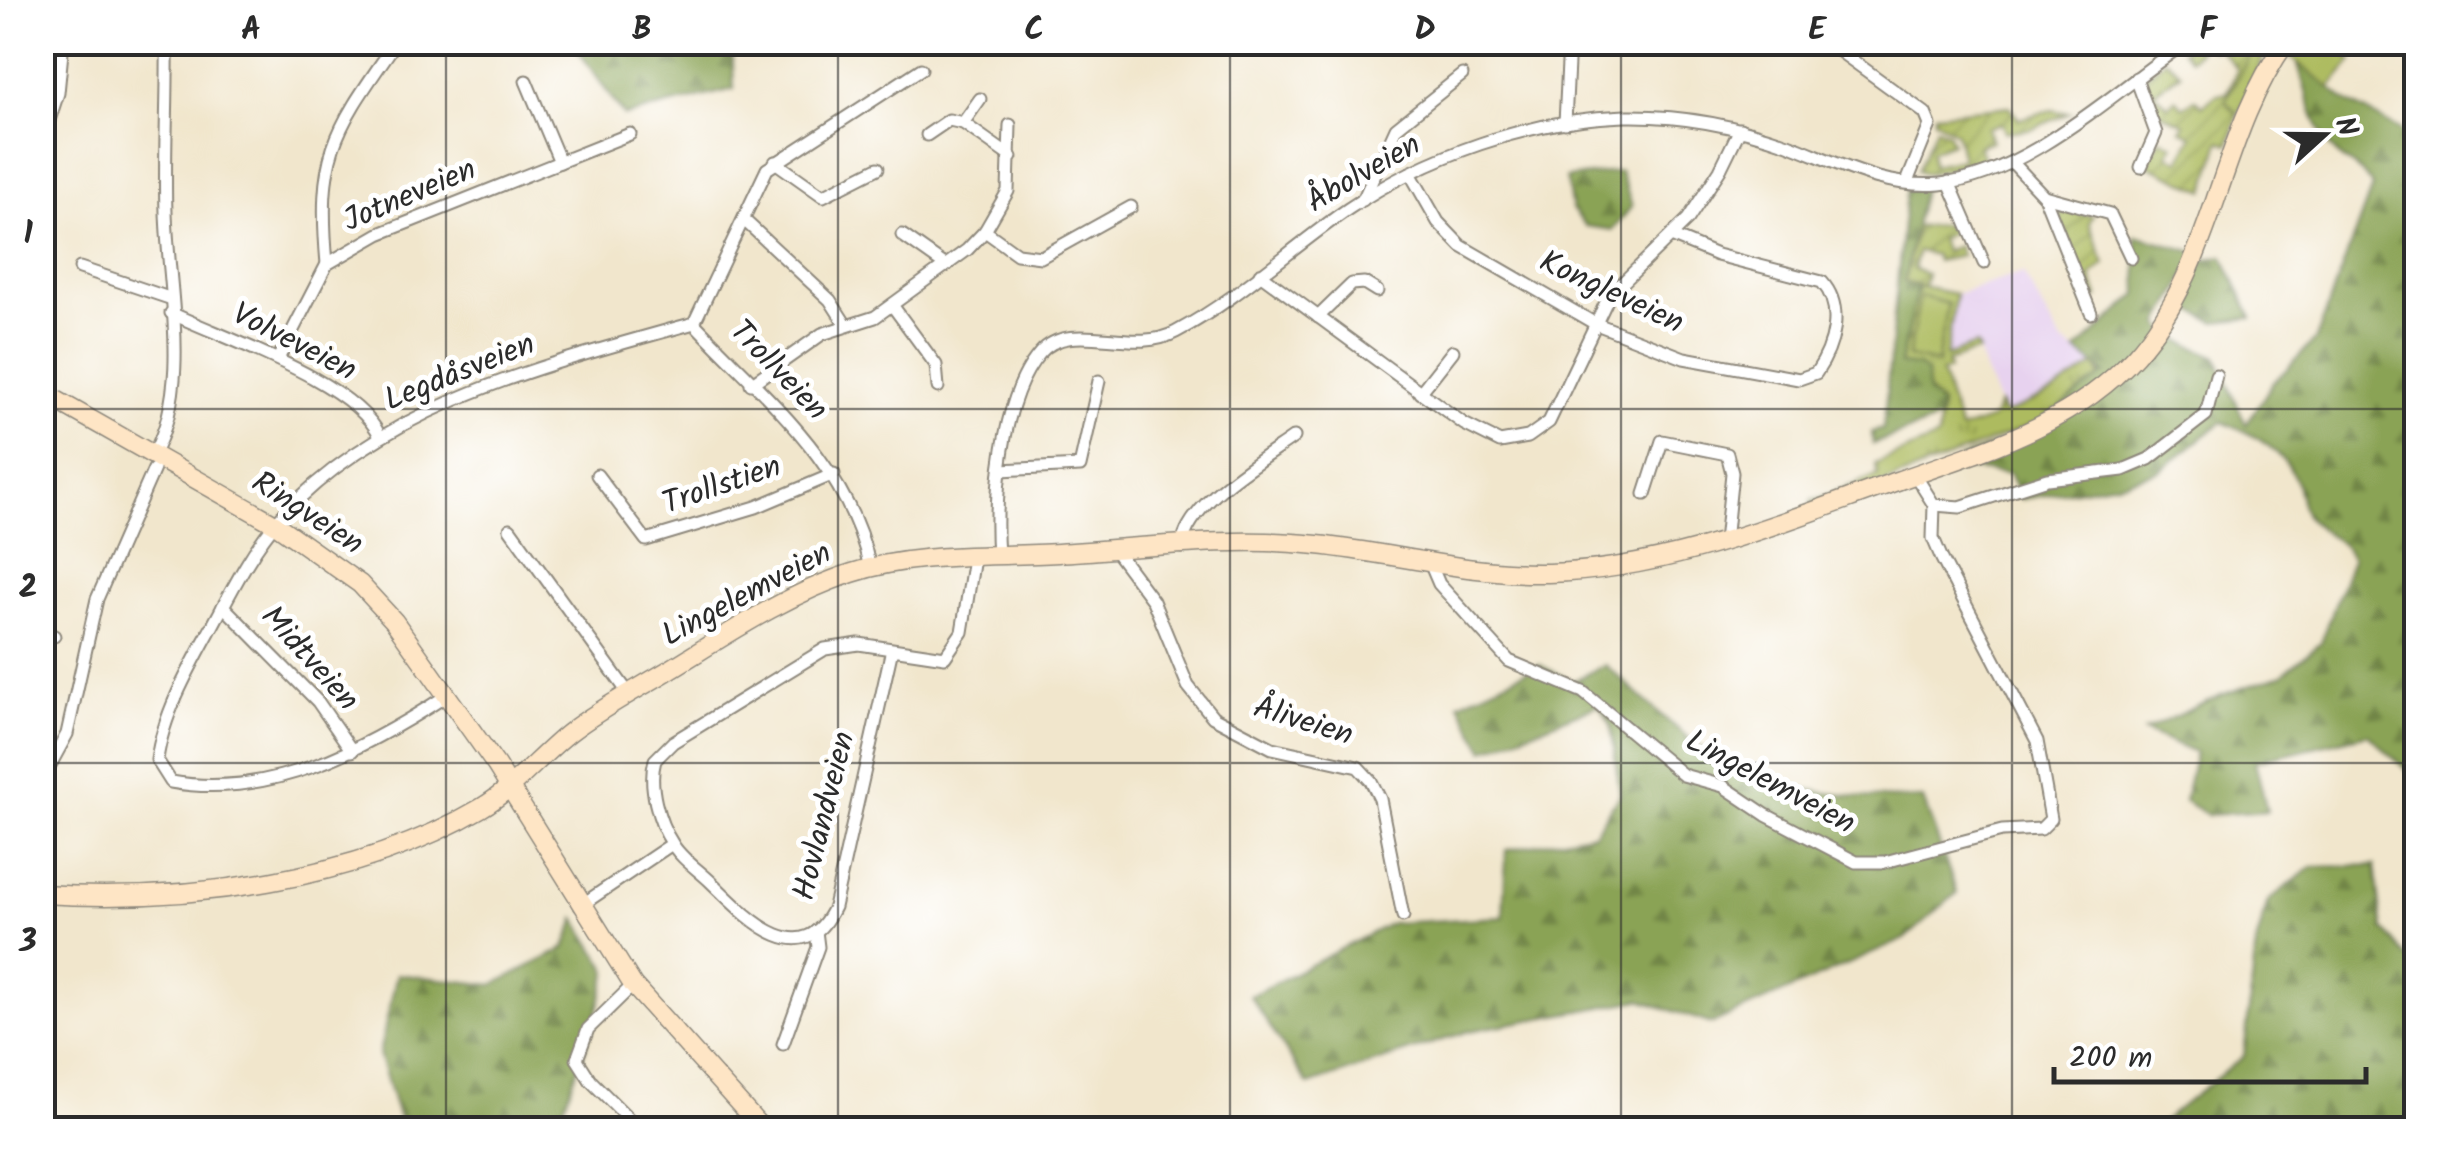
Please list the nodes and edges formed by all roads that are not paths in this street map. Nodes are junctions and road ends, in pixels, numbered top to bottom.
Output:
1 (63, 42) edge
2 (166, 42) edge
3 (396, 42) edge
4 (1569, 42) edge
5 (1827, 42) edge
6 (2186, 42) edge
7 (2278, 46) edge
8 (921, 69) dead end
9 (1462, 75) dead end
10 (2136, 78) junction
11 (526, 81) dead end
12 (980, 98) dead end
13 (1566, 122) junction
14 (964, 123) junction
15 (1010, 126) dead end
16 (1740, 129) junction
17 (630, 134) dead end
18 (927, 135) dead end
19 (42, 142) edge
20 (1011, 157) junction
21 (560, 162) junction
22 (775, 162) junction
23 (2014, 163) junction
24 (2141, 167) dead end
25 (878, 168) dead end
26 (1410, 172) junction
27 (1908, 182) junction
28 (1949, 182) junction
29 (2044, 196) junction
30 (1363, 200) junction
31 (1131, 207) dead end
32 (744, 220) junction
33 (985, 231) junction
34 (902, 235) dead end
35 (1671, 236) junction
36 (2131, 258) dead end
37 (1984, 263) dead end
38 (326, 264) junction
39 (946, 266) junction
40 (80, 268) dead end
41 (1260, 274) junction
42 (1377, 291) dead end
43 (169, 298) junction
44 (892, 305) junction
45 (2091, 312) dead end
46 (171, 313) junction
47 (1318, 317) junction
48 (694, 323) junction
49 (1594, 323) junction
50 (846, 326) junction
51 (1453, 351) dead end
52 (278, 360) junction
53 (2216, 375) dead end
54 (1099, 380) dead end
55 (751, 384) junction
56 (938, 388) dead end
57 (42, 392) edge
58 (1420, 393) junction
59 (380, 436) junction
60 (1294, 437) dead end
61 (153, 462) junction
62 (1001, 470) junction
63 (834, 474) junction
64 (596, 475) dead end
65 (1915, 475) junction
66 (1646, 494) dead end
67 (1934, 505) junction
68 (274, 524) junction
69 (510, 529) dead end
70 (1726, 542) junction
71 (1182, 547) junction
72 (1115, 550) junction
73 (998, 556) junction
74 (974, 558) junction
75 (1430, 563) junction
76 (870, 568) junction
77 (224, 606) junction
78 (892, 649) junction
79 (629, 694) junction
80 (446, 696) junction
81 (352, 751) junction
82 (42, 780) edge
83 (505, 785) junction
84 (672, 844) junction
85 (42, 894) edge
86 (580, 906) junction
87 (1404, 916) dead end
88 (816, 931) junction
89 (633, 985) junction
90 (783, 1044) dead end
91 (640, 1130) edge
92 (763, 1130) edge

1 - 19 street
2 - 43 street
3 - 38 street
4 - 13 street
5 - 27 street
6 - 10 street, Åbolveien
7 - 65 main road, Lingelemveien
8 - 22 street, Trollveien
9 - 30 street
10 - 23 street, Åbolveien
10 - 24 street
11 - 21 street
12 - 14 street
13 - 16 street, Åbolveien
13 - 26 street, Åbolveien
14 - 18 street
14 - 20 street
15 - 20 street
16 - 27 street, Åbolveien
16 - 35 street
17 - 21 street, Jotneveien
20 - 33 street
21 - 38 street, Jotneveien
22 - 25 street
22 - 32 street, Trollveien
23 - 28 street, Åbolveien
23 - 29 street
26 - 30 street, Åbolveien
26 - 49 street, Kongleveien
27 - 28 street, Åbolveien
28 - 37 street
29 - 36 street
29 - 45 street
30 - 41 street, Åbolveien
31 - 33 street
32 - 48 street, Trollveien
32 - 50 street
33 - 39 street
34 - 39 street
35 - 49 street
35 - 49 street, Kongleveien
38 - 52 street, Jotneveien
39 - 44 street
40 - 43 street
41 - 47 street
41 - 62 street, Åbolveien
42 - 47 street
43 - 46 street
44 - 50 street
44 - 56 street
46 - 52 street, Volveveien
46 - 61 street
47 - 58 street
48 - 55 street, Trollveien
48 - 59 street, Legdåsveien
49 - 58 street
50 - 55 street
51 - 58 street
52 - 59 street, Volveveien
53 - 67 street
54 - 62 street
55 - 63 street, Trollveien
57 - 61 main road, Ringveien
59 - 68 street, Legdåsveien
60 - 71 street
61 - 68 main road, Ringveien
61 - 82 street
62 - 73 street, Åbolveien
63 - 64 street, Trollstien
63 - 76 street, Trollveien
65 - 67 street, Lingelemveien
65 - 70 main road, Lingelemveien
66 - 70 street
67 - 75 street, Lingelemveien
68 - 77 street, Legdåsveien
68 - 80 main road, Ringveien
69 - 79 street
70 - 75 main road, Lingelemveien
71 - 72 main road, Lingelemveien
71 - 75 main road, Lingelemveien
72 - 73 main road, Lingelemveien
72 - 87 street, Åliveien
73 - 74 main road, Lingelemveien
74 - 76 main road, Lingelemveien
74 - 78 street, Hovlandveien
76 - 79 main road, Lingelemveien
77 - 81 street, Midtveien
77 - 81 street, Legdåsveien
78 - 84 street, Hovlandveien
78 - 88 street, Hovlandveien
79 - 83 main road, Lingelemveien
80 - 81 street, Legdåsveien
80 - 83 main road, Ringveien
83 - 85 main road, Lingelemveien
83 - 86 main road, Ringveien
84 - 86 street
84 - 88 street, Hovlandveien
86 - 89 main road, Ringveien
88 - 90 street
89 - 91 street
89 - 92 main road, Ringveien

